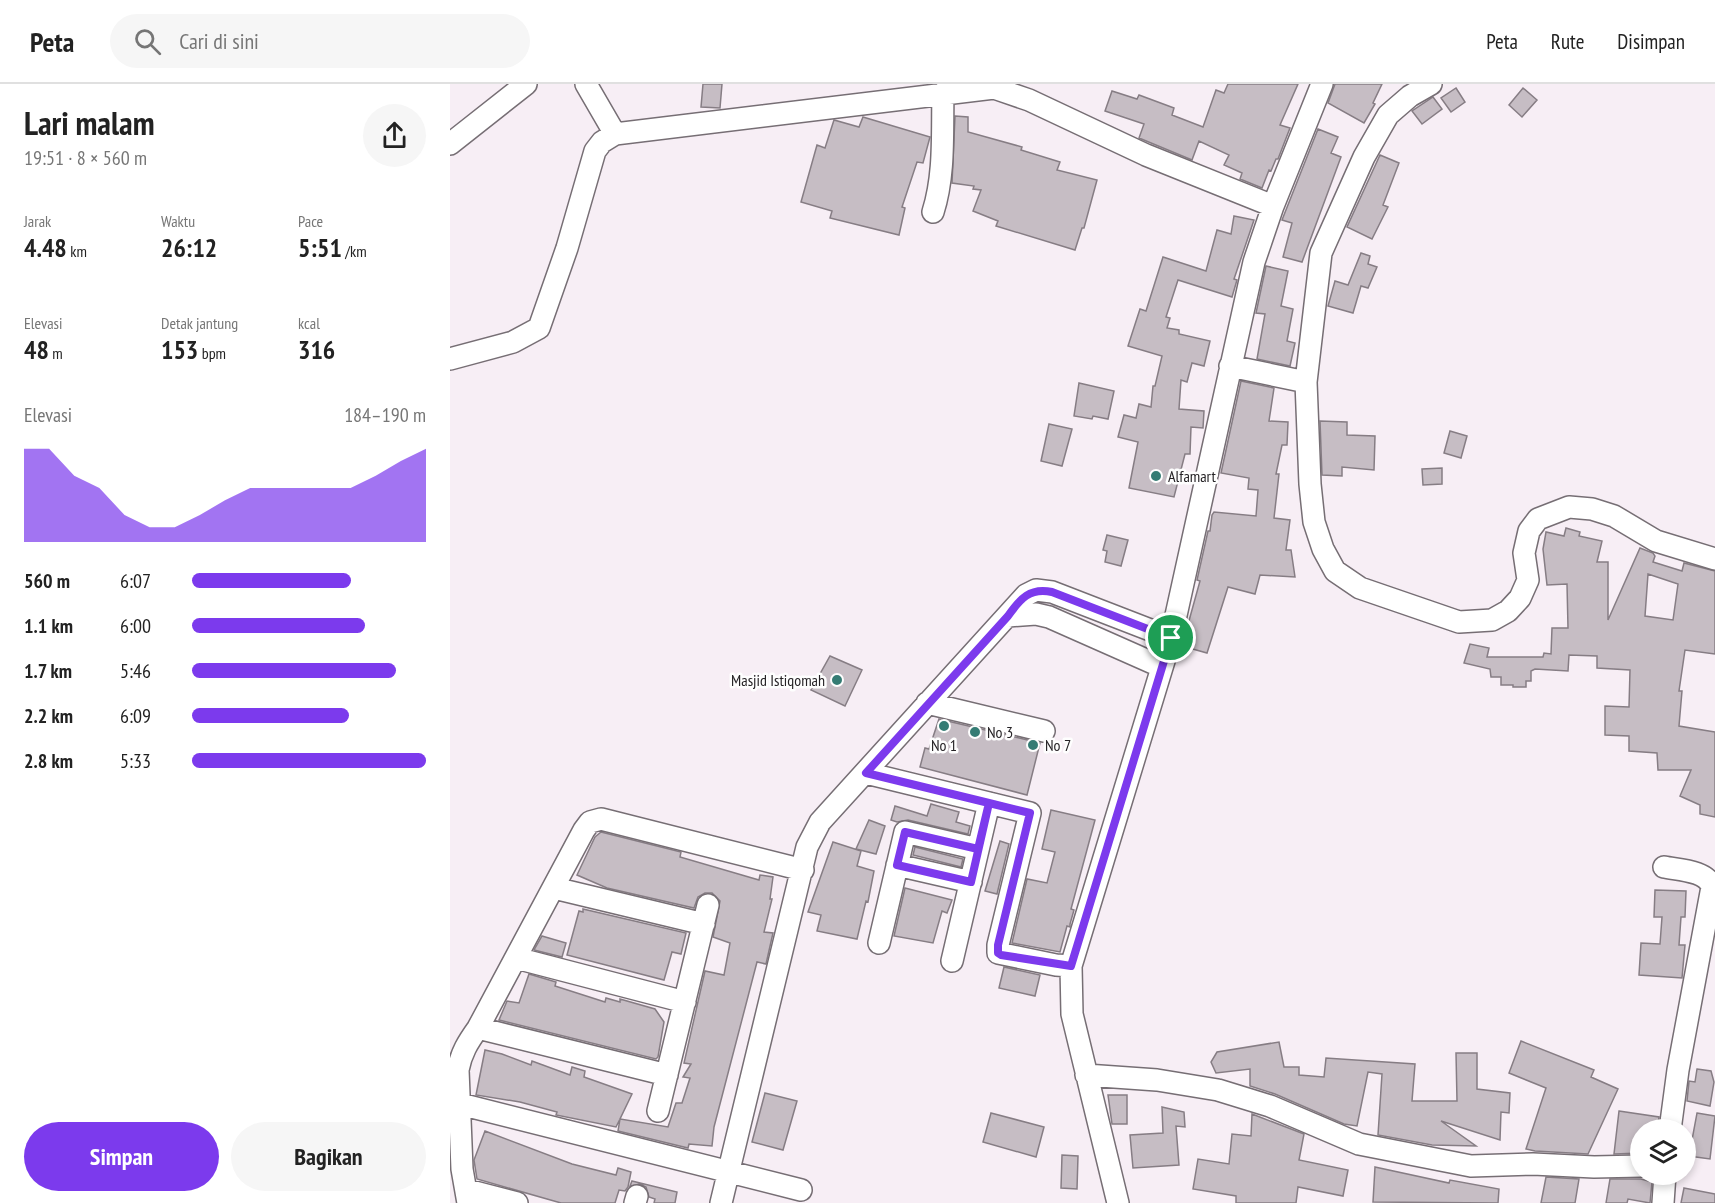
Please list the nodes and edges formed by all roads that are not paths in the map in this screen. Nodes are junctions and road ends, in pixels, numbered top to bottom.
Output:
1 (526, 84) edge
2 (586, 84) edge
3 (1322, 84) edge
4 (1431, 84) edge
5 (984, 86) edge
6 (943, 93) junction
7 (615, 134) junction
8 (450, 144) edge
9 (1273, 206) junction
10 (933, 213) dead end
11 (450, 358) edge
12 (1230, 366) junction
13 (1306, 382) junction
14 (1715, 559) edge
15 (1008, 616) junction
16 (1171, 638) junction
17 (1162, 667) junction
18 (927, 703) junction
19 (1044, 731) dead end
20 (866, 773) junction
21 (989, 803) junction
22 (978, 849) junction
23 (897, 865) junction
24 (1664, 867) dead end
25 (802, 870) junction
26 (971, 882) junction
27 (554, 888) junction
28 (879, 943) dead end
29 (516, 958) junction
30 (952, 960) dead end
31 (1071, 966) junction
32 (685, 1002) junction
33 (478, 1028) junction
34 (1086, 1075) junction
35 (667, 1076) junction
36 (460, 1104) junction
37 (658, 1111) dead end
38 (1671, 1119) edge
39 (1630, 1166) edge
40 (729, 1172) junction
41 (1664, 1185) edge
42 (801, 1190) dead end
43 (467, 1197) edge
44 (517, 1203) edge
45 (721, 1203) edge
46 (1118, 1203) edge
47 (1663, 1203) edge

1 - 8 street
2 - 7 street
3 - 9 street
4 - 13 street
5 - 6 street
5 - 9 street
6 - 7 street
6 - 10 street
7 - 11 street
9 - 12 street
12 - 13 street
12 - 16 street
13 - 14 street
15 - 16 street
15 - 17 street
15 - 18 street
16 - 17 street
17 - 31 street
18 - 19 street
18 - 20 street
20 - 21 street
20 - 25 street
21 - 22 street
21 - 31 street
22 - 23 street
22 - 26 street
23 - 26 street
23 - 28 street
24 - 38 street
25 - 27 street
25 - 40 street
26 - 30 street
27 - 29 street
27 - 32 street
29 - 32 street
29 - 33 street
31 - 34 street
32 - 35 street
33 - 35 street
33 - 36 street
34 - 39 street
34 - 46 street
35 - 37 street
36 - 40 street
36 - 43 street
40 - 42 street
40 - 45 street
41 - 47 street
43 - 44 street

